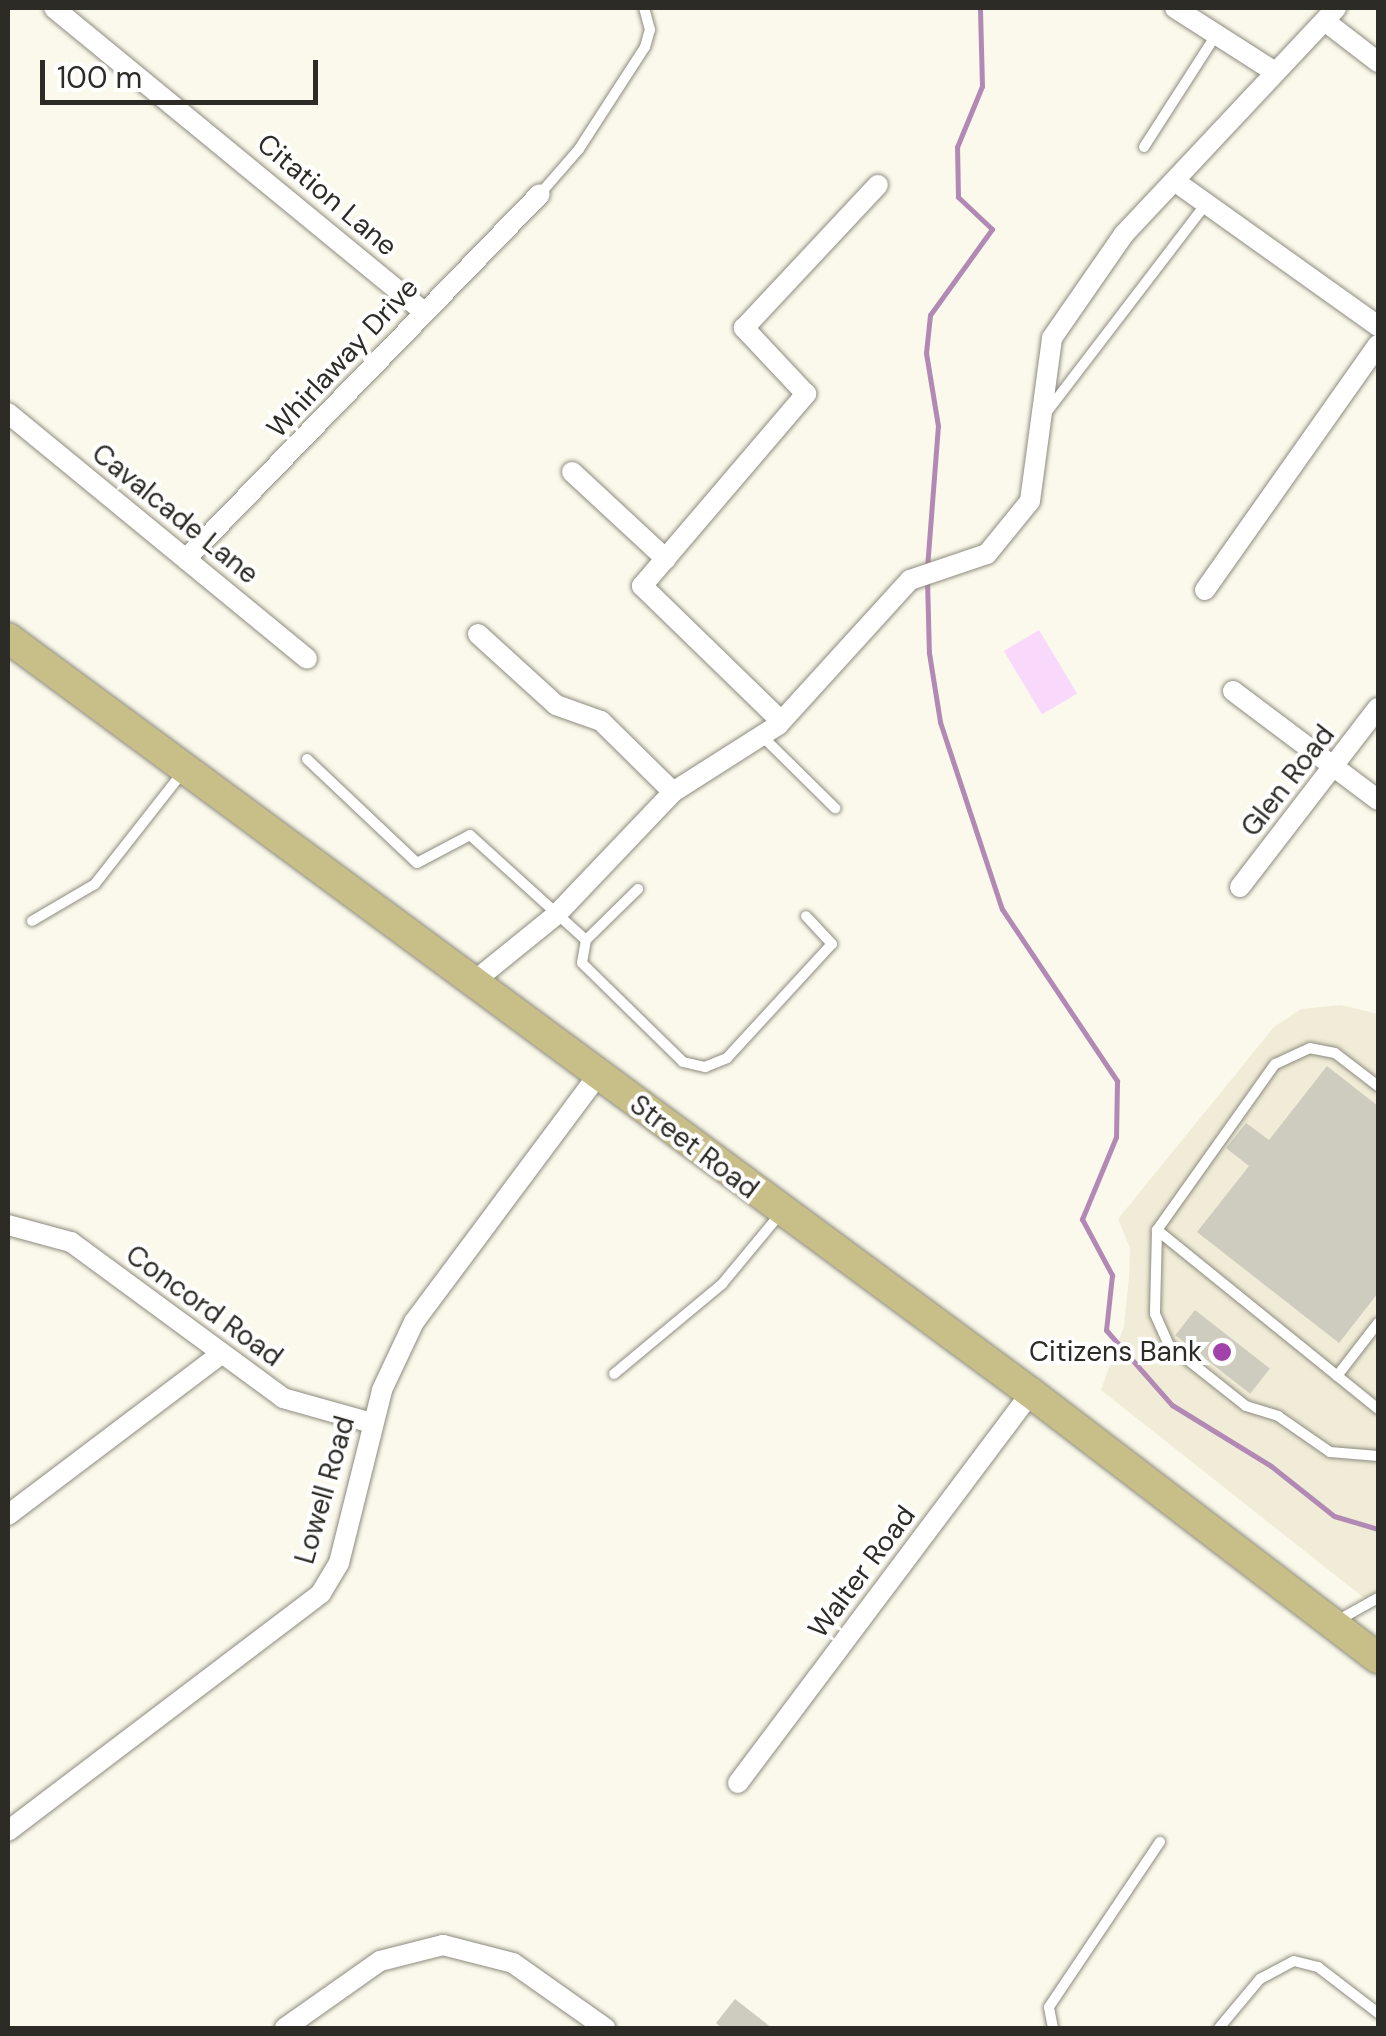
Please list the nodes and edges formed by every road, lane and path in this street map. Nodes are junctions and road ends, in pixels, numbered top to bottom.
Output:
1 (54, 8) edge
2 (644, 8) edge
3 (1175, 8) edge
4 (1331, 15) edge
5 (1217, 34) junction
6 (1378, 62) edge
7 (1272, 70) junction
8 (1144, 147) dead end
9 (1176, 182) junction
10 (878, 184) dead end
11 (540, 194) joint
12 (1206, 204) junction
13 (424, 312) junction
14 (1378, 326) edge
15 (1378, 346) edge
16 (8, 412) edge
17 (1044, 414) junction
18 (572, 472) dead end
19 (186, 559) junction
20 (666, 559) junction
21 (1205, 590) dead end
22 (478, 634) dead end
23 (8, 638) edge
24 (307, 659) dead end
25 (1233, 690) dead end
26 (1378, 708) edge
27 (781, 721) junction
28 (762, 735) junction
29 (306, 759) dead end
30 (1334, 767) junction
31 (185, 770) junction
32 (673, 792) junction
33 (1378, 800) edge
34 (835, 808) dead end
35 (1240, 887) dead end
36 (638, 889) dead end
37 (556, 915) junction
38 (806, 916) dead end
39 (32, 921) dead end
40 (586, 940) junction
41 (472, 982) junction
42 (598, 1074) junction
43 (1378, 1086) edge
44 (782, 1212) junction
45 (8, 1225) edge
46 (1157, 1230) junction
47 (1378, 1323) edge
48 (221, 1354) junction
49 (614, 1374) dead end
50 (1337, 1376) junction
51 (1031, 1392) junction
52 (1378, 1409) edge
53 (372, 1423) junction
54 (1378, 1456) edge
55 (8, 1515) edge
56 (1378, 1598) edge
57 (1334, 1623) junction
58 (1378, 1658) edge
59 (738, 1784) dead end
60 (8, 1831) edge
61 (1160, 1842) dead end
62 (1378, 2013) edge
63 (285, 2028) edge
64 (605, 2028) edge
65 (1053, 2028) edge
66 (1219, 2028) edge

1 - 13 street, Citation Lane
2 - 11 lane
3 - 5 street
4 - 6 street
4 - 7 street
5 - 7 street
5 - 8 lane
7 - 9 street
9 - 12 street
9 - 17 street
10 - 20 street
11 - 13 street, Whirlaway Drive
12 - 14 street
12 - 17 lane
13 - 19 street, Whirlaway Drive
15 - 21 street
16 - 19 street, Cavalcade Lane
17 - 27 street
18 - 20 street
19 - 24 street, Cavalcade Lane
20 - 27 street
22 - 32 street
23 - 31 main road, Street Road
25 - 30 street
26 - 30 street, Glen Road
27 - 28 street
28 - 32 street
28 - 34 lane
29 - 37 lane
30 - 33 street
30 - 35 street, Glen Road
31 - 39 lane
31 - 41 main road, Street Road
32 - 37 street
36 - 40 lane
37 - 40 lane
37 - 41 street
38 - 40 lane
41 - 42 main road, Street Road
42 - 44 main road, Street Road
42 - 53 street, Lowell Road
43 - 46 lane
44 - 49 lane
44 - 51 main road, Street Road
45 - 48 street, Concord Road
46 - 50 lane
46 - 54 lane
47 - 50 lane
48 - 53 street, Concord Road
48 - 55 street
50 - 52 lane
51 - 57 main road, Street Road
51 - 59 street, Walter Road
53 - 60 street, Lowell Road
56 - 57 lane
57 - 58 main road, Street Road
61 - 65 lane
62 - 66 lane
63 - 64 street

